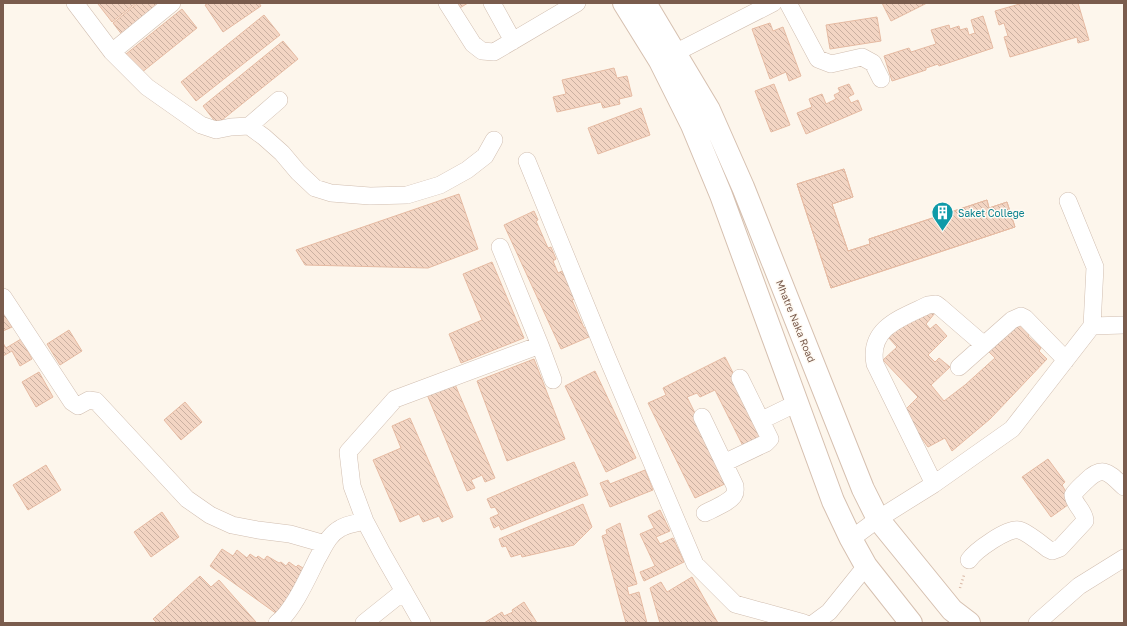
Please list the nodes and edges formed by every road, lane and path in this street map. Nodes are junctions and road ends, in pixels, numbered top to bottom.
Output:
1 (75, 3) edge
2 (172, 3) edge
3 (447, 3) edge
4 (577, 3) edge
5 (624, 3) edge
6 (645, 3) edge
7 (773, 3) edge
8 (788, 3) edge
9 (499, 5) edge
10 (513, 41) junction
11 (112, 52) junction
12 (667, 58) junction
13 (880, 79) dead end
14 (279, 100) dead end
15 (249, 126) junction
16 (494, 140) dead end
17 (527, 160) dead end
18 (743, 187) junction
19 (721, 195) junction
20 (1068, 200) dead end
21 (500, 247) dead end
22 (3, 297) edge
23 (1124, 325) edge
24 (1092, 326) junction
25 (540, 345) junction
26 (984, 345) junction
27 (1066, 360) junction
28 (959, 367) dead end
29 (740, 378) dead end
30 (553, 380) dead end
31 (797, 403) junction
32 (702, 417) dead end
33 (762, 420) junction
34 (724, 463) junction
35 (934, 484) junction
36 (1124, 487) edge
37 (706, 513) dead end
38 (878, 519) junction
39 (365, 521) junction
40 (851, 539) junction
41 (325, 544) junction
42 (1124, 558) edge
43 (969, 560) joint
44 (866, 566) junction
45 (404, 591) junction
46 (960, 617) edge
47 (277, 623) edge
48 (364, 623) edge
49 (422, 623) edge
50 (804, 623) edge
51 (814, 623) edge
52 (911, 623) edge
53 (1037, 623) edge

1 - 11 street
2 - 11 street
3 - 10 street
4 - 10 street
5 - 12 street, Mhatre Naka Road
6 - 12 street, Mhatre Naka Road
7 - 12 street
8 - 13 street
9 - 10 street
11 - 15 street
12 - 18 street, Mhatre Naka Road
12 - 19 street, Mhatre Naka Road
14 - 15 street
15 - 16 street
17 - 50 street
18 - 19 street
18 - 38 street, Mhatre Naka Road
19 - 31 street, Mhatre Naka Road
20 - 24 street
21 - 25 street
22 - 41 street
23 - 24 street
24 - 27 street
25 - 30 street
25 - 39 street
26 - 27 street
26 - 28 street
26 - 35 street
27 - 35 street
29 - 33 street
31 - 33 street
31 - 40 street, Mhatre Naka Road
32 - 34 street
33 - 34 street
34 - 37 street
35 - 38 street
36 - 43 street
38 - 40 street
38 - 46 street, Mhatre Naka Road
39 - 41 street
39 - 45 street
40 - 44 street, Mhatre Naka Road
41 - 47 street
42 - 53 street
43 - 46 path
44 - 51 street
44 - 52 street, Mhatre Naka Road
45 - 48 street
45 - 49 street

